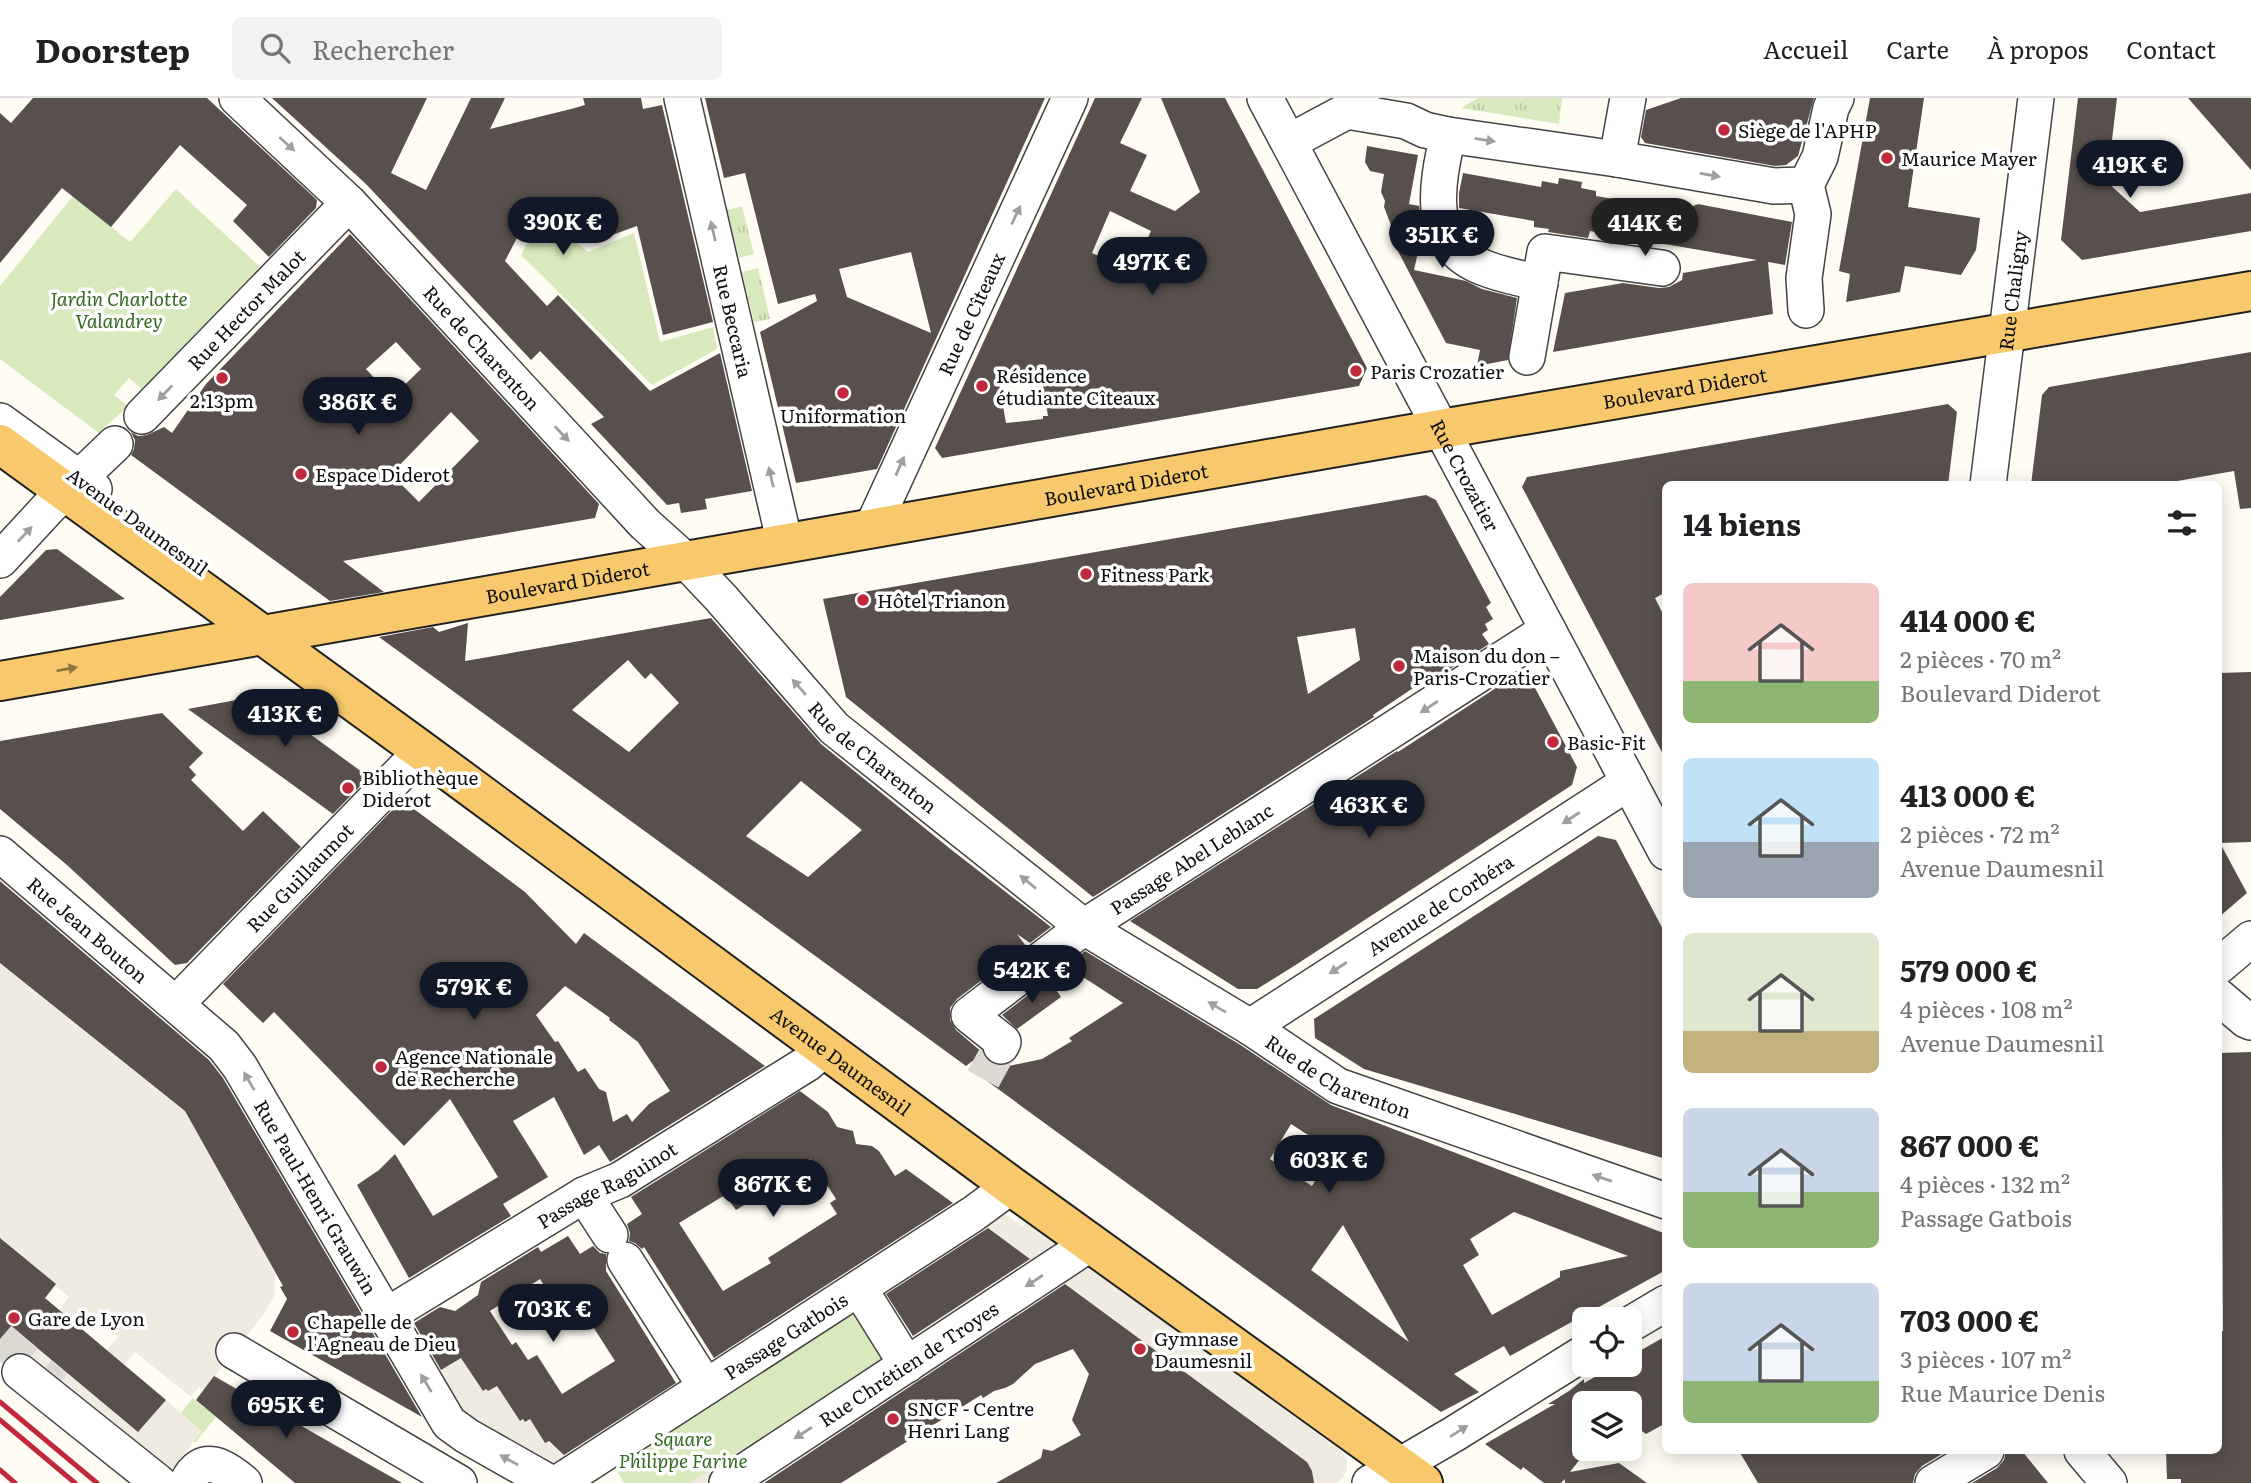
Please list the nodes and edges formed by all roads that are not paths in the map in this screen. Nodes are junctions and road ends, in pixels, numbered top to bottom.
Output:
1 (237, 98) edge
2 (682, 98) edge
3 (1070, 98) edge
4 (1265, 98) edge
5 (1628, 98) edge
6 (1836, 98) edge
7 (2036, 98) edge
8 (1352, 102) edge
9 (1414, 110) edge
10 (1448, 135) junction
11 (1289, 142) junction
12 (1617, 159) junction
13 (1806, 185) junction
14 (349, 203) junction
15 (1662, 268) dead end
16 (1540, 283) junction
17 (2251, 290) edge
18 (1806, 310) dead end
19 (2007, 333) junction
20 (1527, 357) dead end
21 (142, 416) dead end
22 (0, 421) edge
23 (1442, 430) junction
24 (0, 444) edge
25 (115, 444) dead end
26 (1988, 481) edge
27 (74, 486) junction
28 (872, 528) junction
29 (785, 544) junction
30 (0, 560) edge
31 (685, 560) junction
32 (1548, 630) junction
33 (260, 635) junction
34 (0, 681) edge
35 (422, 751) junction
36 (1629, 782) junction
37 (1662, 844) edge
38 (0, 854) edge
39 (1084, 927) junction
40 (2251, 939) edge
41 (2222, 963) edge
42 (2222, 1000) edge
43 (176, 1004) junction
44 (2251, 1022) edge
45 (1250, 1027) junction
46 (1001, 1046) dead end
47 (825, 1048) junction
48 (1011, 1186) junction
49 (584, 1195) junction
50 (1662, 1200) edge
51 (1091, 1243) junction
52 (859, 1288) junction
53 (1662, 1305) edge
54 (386, 1316) junction
55 (1642, 1317) edge
56 (234, 1351) dead end
57 (1572, 1361) edge
58 (907, 1365) junction
59 (20, 1372) tunnel mouth
60 (706, 1387) junction
61 (467, 1436) junction
62 (1981, 1454) edge
63 (2085, 1454) edge
64 (450, 1478) edge
65 (1400, 1479) edge
66 (173, 1480) edge
67 (244, 1483) edge
68 (550, 1483) edge
69 (558, 1483) edge
70 (727, 1483) edge
71 (1933, 1483) edge
72 (2109, 1483) edge

1 -> 14 street, Rue de Charenton
29 -> 2 street, Rue Beccaria
28 -> 3 street, Rue de Cîteaux
4 - 11 street, Rue Crozatier
5 - 12 street
6 - 13 street
7 - 19 street, Rue Chaligny
8 - 9 street
8 - 11 street
9 - 10 street
10 -> 12 street
10 - 16 street
11 - 23 street, Rue Crozatier
12 -> 13 street
13 - 18 street
14 -> 21 street, Rue Hector Malot
14 -> 31 street, Rue de Charenton
15 - 16 street
16 - 20 street
17 - 19 main road, Boulevard Diderot
19 - 23 main road, Boulevard Diderot
19 - 26 street, Rue Chaligny
22 - 27 street, Avenue Daumesnil
23 - 28 main road, Boulevard Diderot
23 - 32 street, Rue Crozatier
24 - 27 main road, Avenue Daumesnil
25 - 27 street
30 -> 27 street
27 - 33 main road, Avenue Daumesnil
28 - 29 main road, Boulevard Diderot
29 - 31 main road, Boulevard Diderot
31 - 33 main road, Boulevard Diderot
39 -> 31 street, Rue de Charenton
32 - 36 street, Rue Crozatier
32 -> 39 street, Passage Abel Leblanc
34 -> 33 main road, Boulevard Diderot
33 - 35 main road, Avenue Daumesnil
35 - 43 street, Rue Guillaumot
35 - 47 main road, Avenue Daumesnil
36 - 37 street, Rue Crozatier
36 -> 45 street, Avenue de Corbéra
38 - 43 street, Rue Jean Bouton
45 -> 39 street, Rue de Charenton
39 - 46 street, Passage Abel Leblanc
40 - 41 street
42 - 44 street
54 -> 43 street, Rue Paul-Henri Grauwin
50 -> 45 street, Rue de Charenton
47 - 48 main road, Avenue Daumesnil
47 - 49 street, Passage Raguinot
48 - 51 main road, Avenue Daumesnil
48 - 52 street, Passage Gatbois
49 - 54 street, Passage Raguinot
49 - 60 street
51 -> 58 street, Rue Chrétien de Troyes
51 - 65 main road, Avenue Daumesnil
52 - 58 street
52 - 60 street, Passage Gatbois
53 - 55 street
61 -> 54 street, Rue Paul-Henri Grauwin
56 - 64 street
65 -> 57 street
58 -> 70 street, Rue Chrétien de Troyes
59 - 66 street
60 - 69 street, Passage Gatbois
61 - 64 street
68 -> 61 street, Rue Paul-Henri Grauwin
62 - 71 street
63 - 72 street
66 - 67 street

